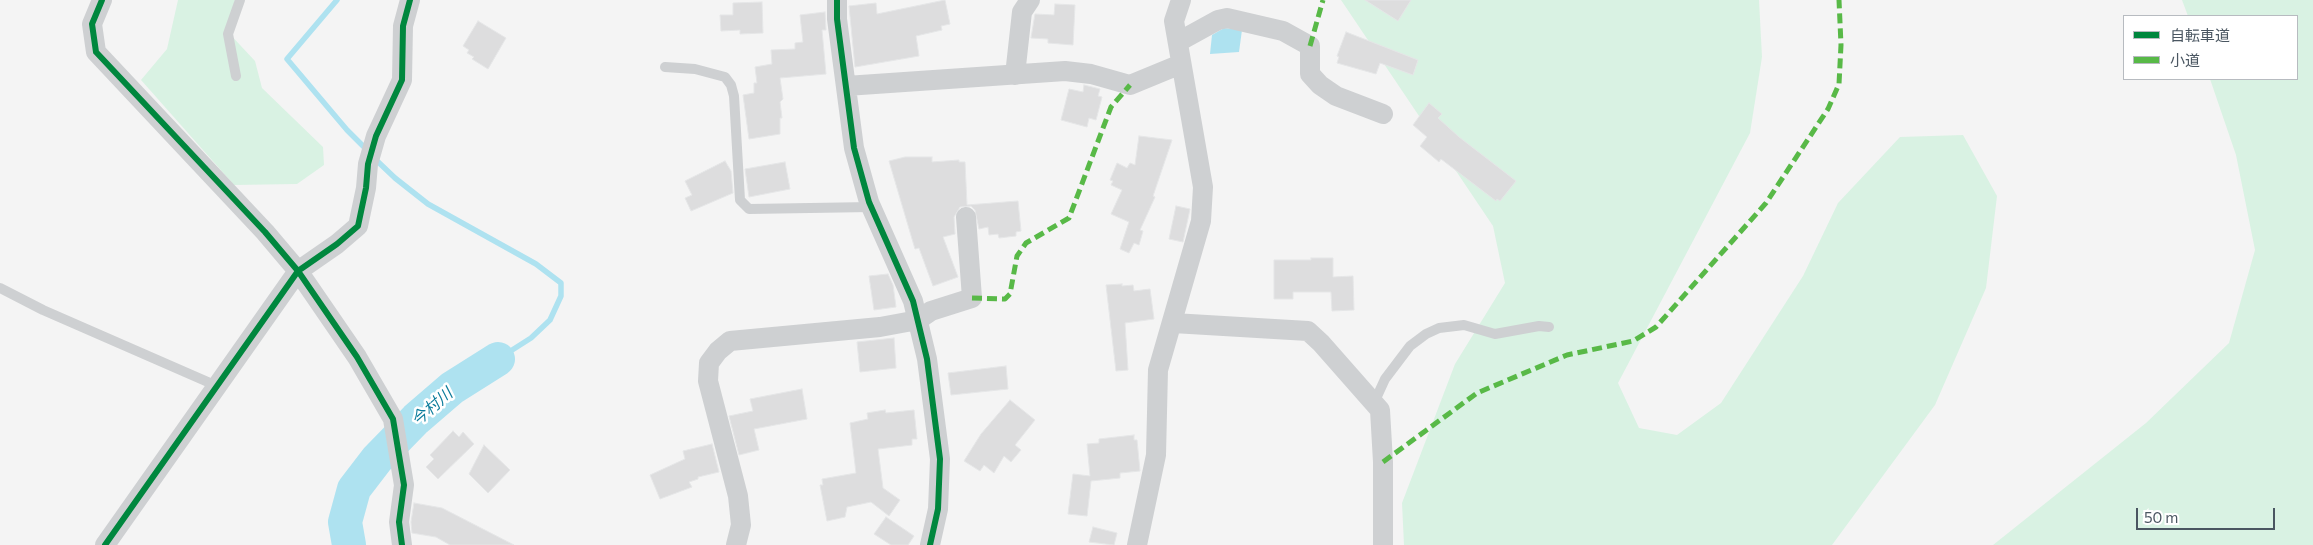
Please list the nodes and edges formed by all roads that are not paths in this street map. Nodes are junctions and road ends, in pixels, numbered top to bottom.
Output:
1 (102, 0) edge
2 (240, 0) edge
3 (410, 0) edge
4 (837, 0) edge
5 (1030, 0) edge
6 (1181, 0) edge
7 (1178, 42) junction
8 (1181, 64) junction
9 (665, 67) dead end
10 (1015, 75) junction
11 (236, 76) dead end
12 (846, 86) junction
13 (1383, 114) dead end
14 (871, 207) junction
15 (966, 217) dead end
16 (298, 271) junction
17 (0, 288) edge
18 (0, 292) edge
19 (43, 310) junction
20 (918, 320) junction
21 (1173, 323) junction
22 (1549, 327) dead end
23 (216, 386) junction
24 (1374, 403) junction
25 (106, 545) edge
26 (402, 545) edge
27 (736, 545) edge
28 (930, 545) edge
29 (1137, 545) edge
30 (1383, 545) edge

1 - 16 street
2 - 11 lane
3 - 16 street
4 - 12 street
5 - 10 street
6 - 7 street
7 - 8 street
7 - 13 street
8 - 10 street
8 - 21 street
9 - 14 lane
10 - 12 street
12 - 14 street
14 - 20 street
15 - 20 street
16 - 23 street
16 - 26 street
17 - 19 lane
18 - 19 lane
19 - 23 lane
20 - 27 street
20 - 28 street
21 - 24 street
21 - 29 street
22 - 24 lane
23 - 25 street
24 - 30 street

